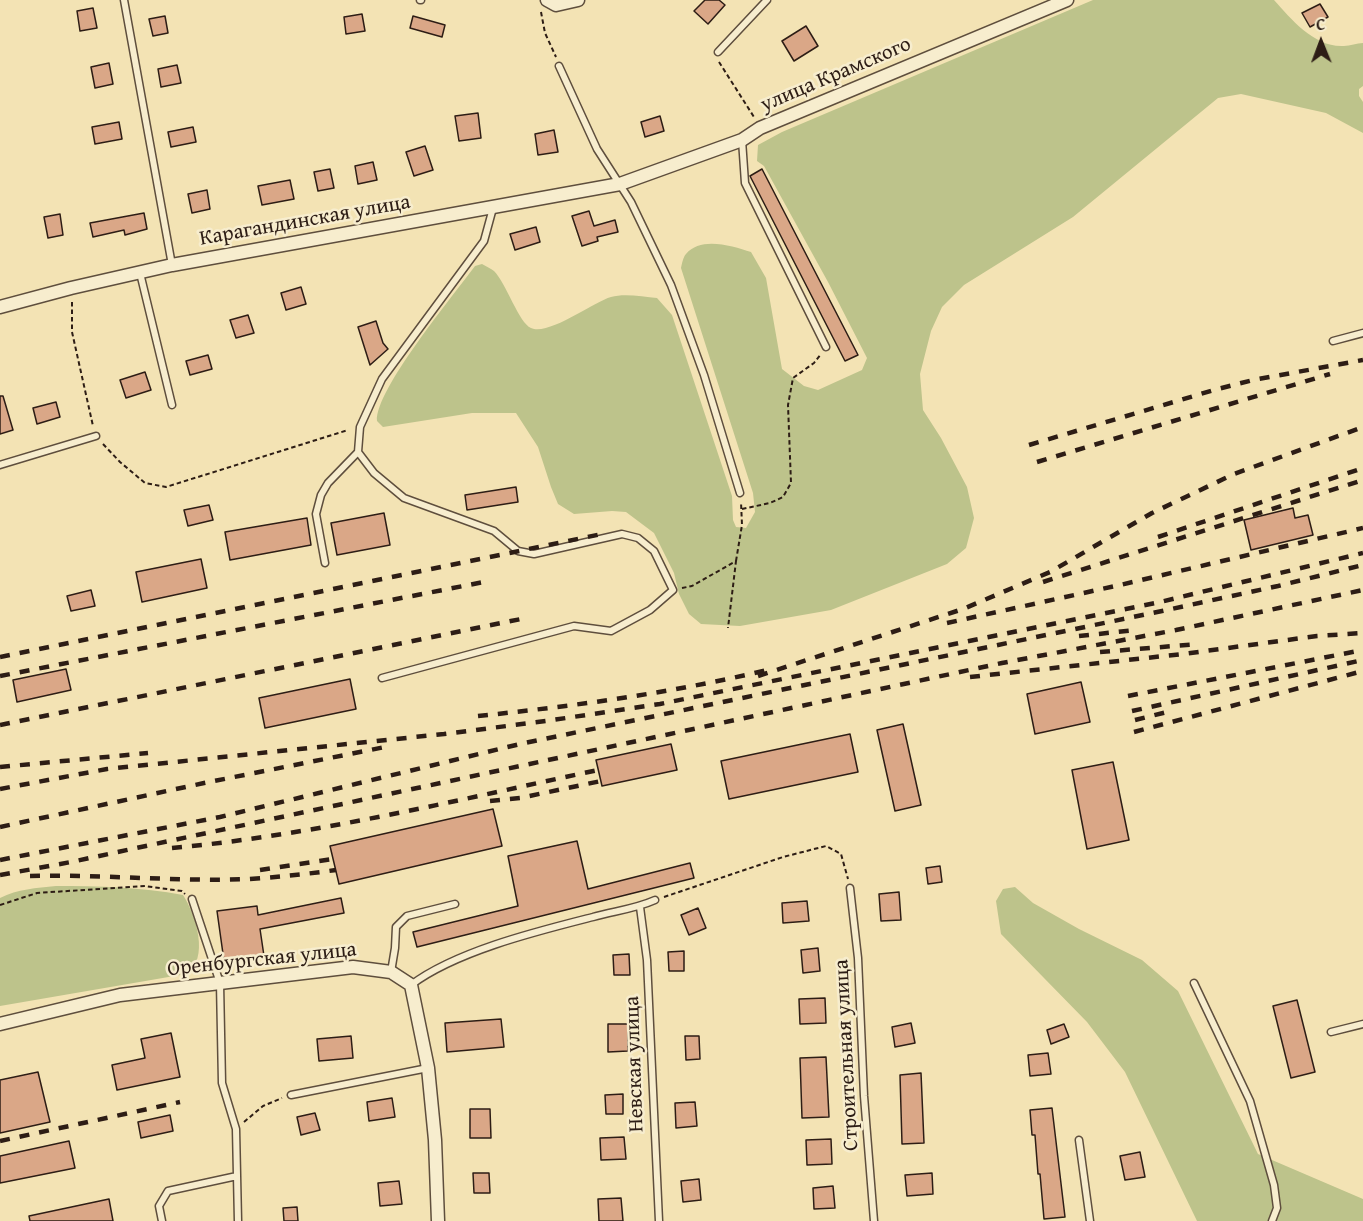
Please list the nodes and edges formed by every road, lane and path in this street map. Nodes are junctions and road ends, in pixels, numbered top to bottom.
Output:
1 (124, 0) edge
2 (578, 0) edge
3 (767, 0) edge
4 (1067, 0) edge
5 (544, 5) edge
6 (718, 52) joint
7 (559, 66) joint
8 (760, 128) junction
9 (742, 140) junction
10 (620, 184) junction
11 (494, 207) junction
12 (172, 265) junction
13 (140, 272) junction
14 (71, 288) junction
15 (0, 307) edge
16 (1363, 333) edge
17 (1333, 341) dead end
18 (826, 347) joint
19 (172, 405) dead end
20 (360, 427) junction
21 (96, 436) junction
22 (358, 452) junction
23 (0, 465) edge
24 (740, 493) joint
25 (742, 509) junction
26 (736, 561) junction
27 (325, 563) dead end
28 (674, 590) junction
29 (728, 628) dead end
30 (382, 678) dead end
31 (850, 888) joint
32 (192, 899) joint
33 (655, 900) joint
34 (456, 904) dead end
35 (0, 905) edge
36 (640, 907) junction
37 (391, 972) junction
38 (220, 983) junction
39 (1194, 983) dead end
40 (411, 985) junction
41 (0, 1024) edge
42 (1363, 1024) edge
43 (1331, 1032) dead end
44 (428, 1068) junction
45 (291, 1095) joint
46 (236, 1129) junction
47 (1079, 1140) dead end
48 (237, 1176) junction
49 (162, 1221) edge
50 (238, 1221) edge
51 (438, 1221) edge
52 (659, 1221) edge
53 (874, 1221) edge
54 (1090, 1221) edge
55 (1272, 1221) edge

1 - 12 lane
2 - 5 street
3 - 6 lane
4 - 8 street, улица Крамского
5 - 7 path
6 - 8 path
7 - 10 lane
8 - 9 street, улица Крамского
9 - 10 street, улица Крамского
9 - 18 lane
10 - 11 street, Карагандинская улица
10 - 24 lane
11 - 12 street, Карагандинская улица
11 - 20 lane
12 - 13 street, Карагандинская улица
13 - 14 street, Карагандинская улица
13 - 19 lane
14 - 15 street, Карагандинская улица
14 - 21 path
16 - 17 lane
18 - 25 path
20 - 21 path
20 - 22 lane
21 - 23 lane
22 - 27 lane
22 - 28 lane
24 - 25 path
25 - 26 path
26 - 28 path
26 - 29 path
28 - 30 lane
31 - 33 path
31 - 53 lane, Строительная улица
32 - 35 path
32 - 38 lane
33 - 36 lane
34 - 37 lane
36 - 40 lane
36 - 52 lane, Невская улица
37 - 38 street, Оренбургская улица
37 - 40 street, Оренбургская улица
38 - 41 street, Оренбургская улица
38 - 46 lane
39 - 55 lane
40 - 44 street
42 - 43 lane
44 - 45 lane
44 - 51 street
45 - 46 path
46 - 48 lane
47 - 54 lane
48 - 49 lane
48 - 50 lane

